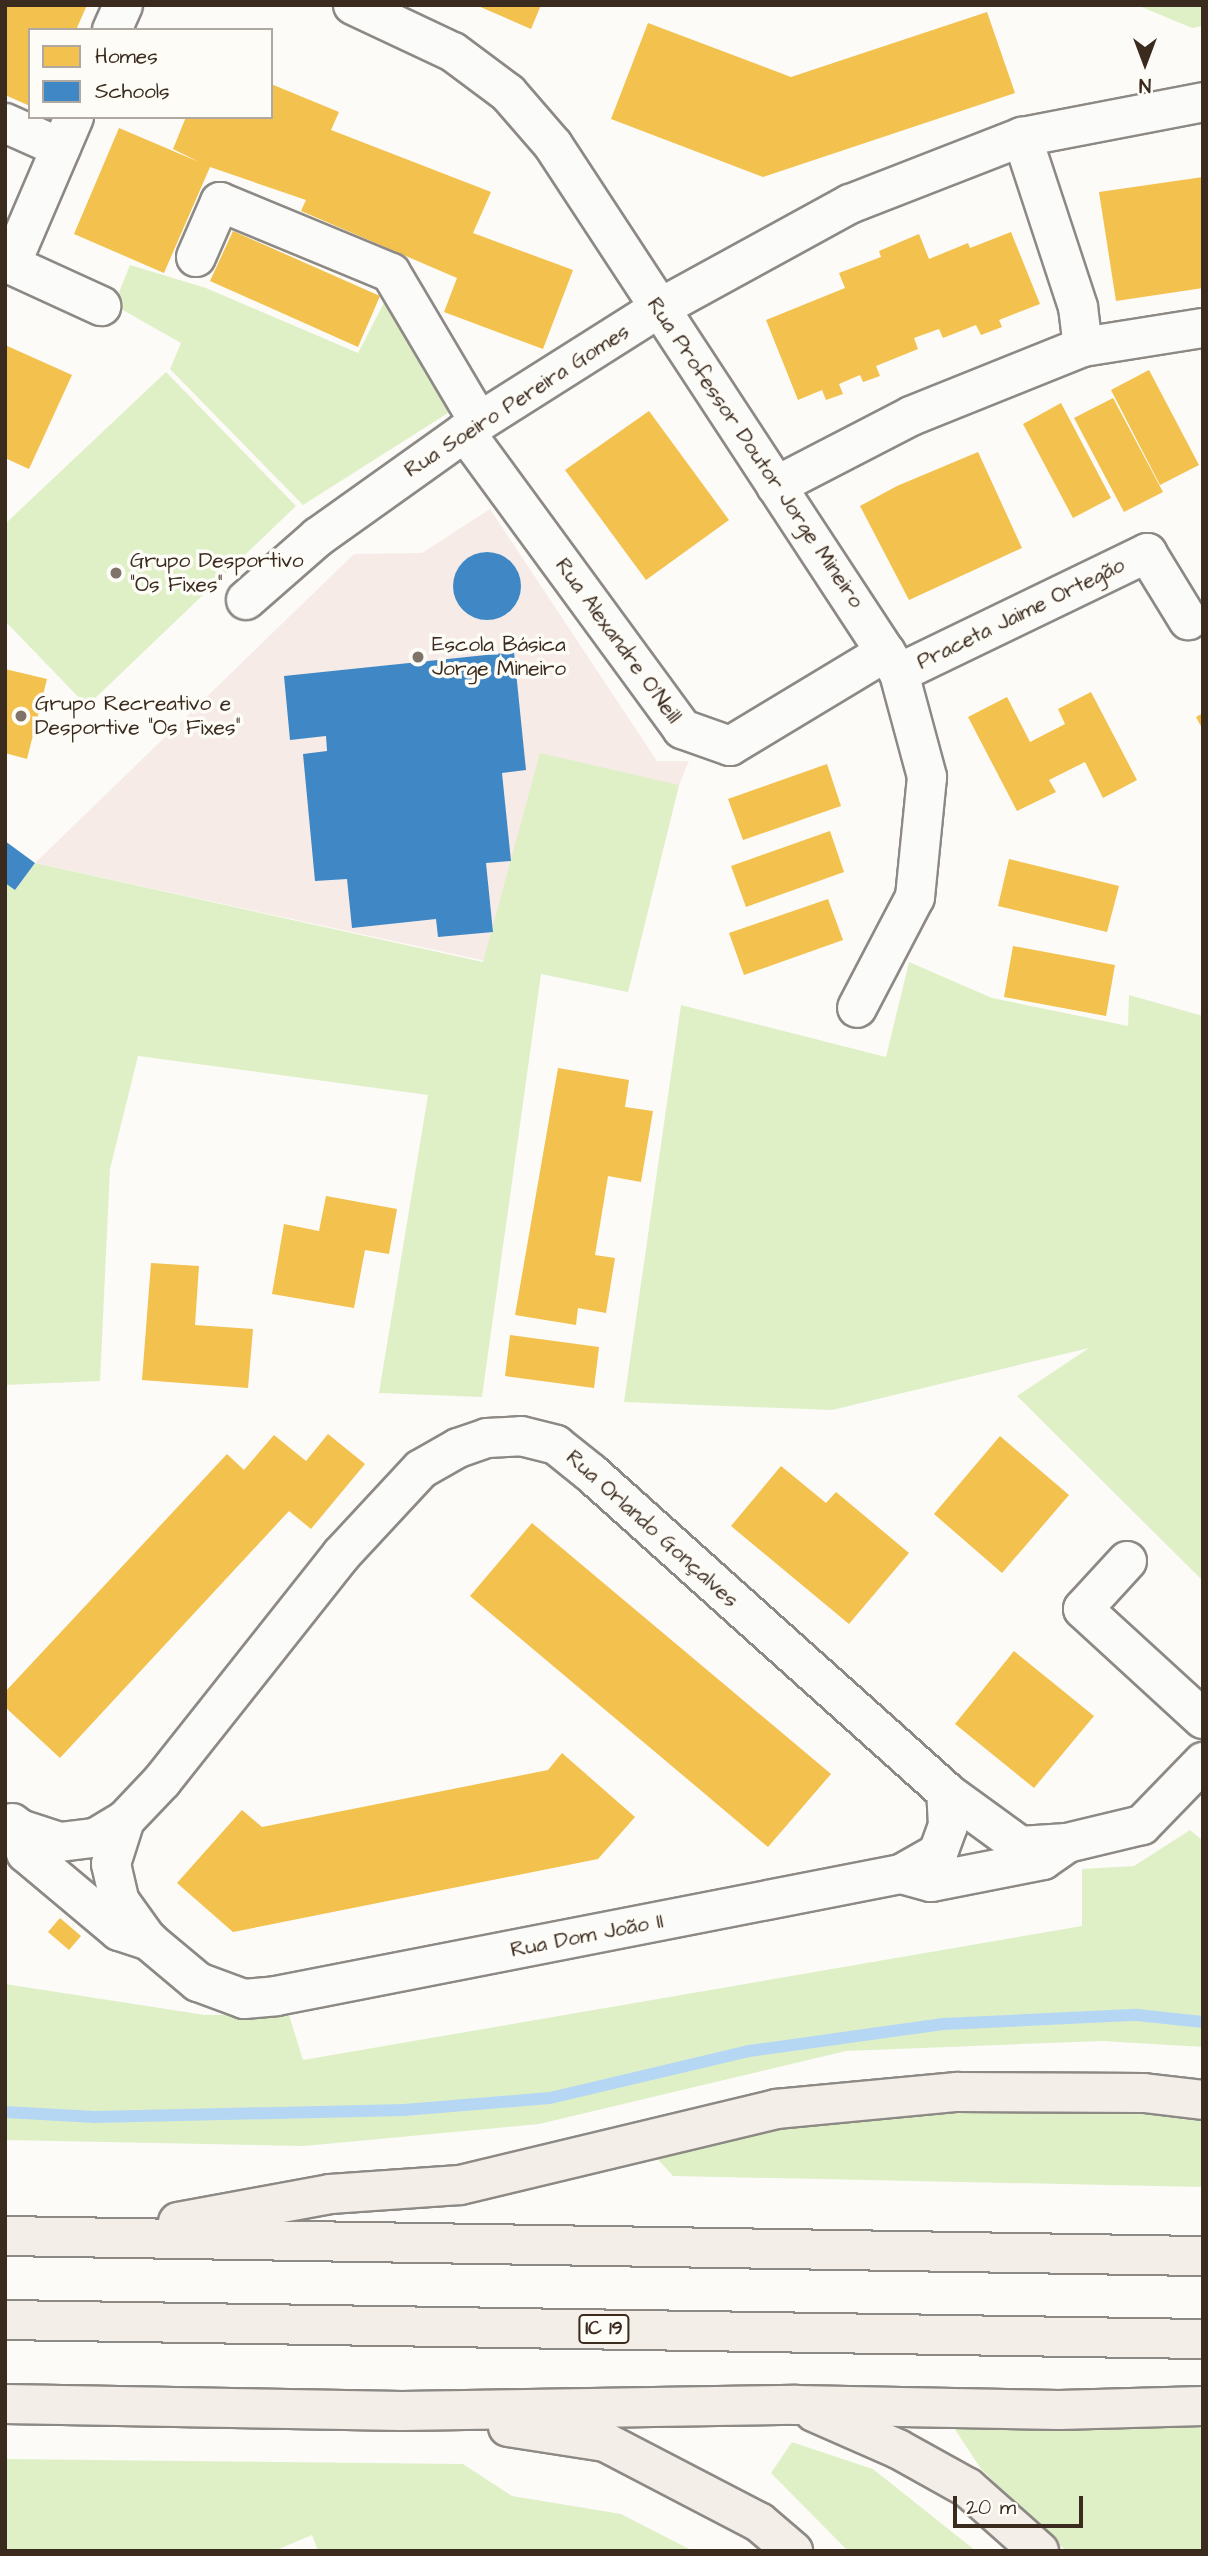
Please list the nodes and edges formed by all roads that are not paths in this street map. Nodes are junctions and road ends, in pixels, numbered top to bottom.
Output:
1 (123, 5) edge
2 (353, 5) edge
3 (113, 28) edge
4 (1203, 102) edge
5 (5, 123) edge
6 (68, 133) edge
7 (1022, 137) junction
8 (196, 257) dead end
9 (8, 263) edge
10 (101, 306) dead end
11 (658, 309) junction
12 (1203, 328) edge
13 (1083, 347) junction
14 (472, 427) junction
15 (776, 486) junction
16 (246, 600) dead end
17 (1188, 620) dead end
18 (893, 662) junction
19 (857, 1008) dead end
20 (1127, 1561) dead end
21 (1203, 1719) edge
22 (1203, 1762) edge
23 (946, 1792) junction
24 (125, 1819) junction
25 (13, 1823) edge
26 (1067, 1843) junction
27 (901, 1874) junction
28 (149, 1941) junction
29 (1203, 2100) edge
30 (5, 2236) edge
31 (95, 2237) junction
32 (1203, 2256) edge
33 (5, 2320) edge
34 (1203, 2339) edge
35 (5, 2404) edge
36 (796, 2404) junction
37 (1203, 2406) edge
38 (402, 2411) junction
39 (793, 2551) edge
40 (1039, 2551) edge

1 - 3 street
2 - 11 street, Rua Professor Doutor Jorge Mineiro
4 - 7 street, Rua Soeiro Pereira Gomes
5 - 6 street
6 - 9 street
7 - 11 street, Rua Soeiro Pereira Gomes
7 - 13 street
8 - 14 street
9 - 10 street
11 - 14 street, Rua Soeiro Pereira Gomes
11 - 15 street, Rua Professor Doutor Jorge Mineiro
12 - 13 street
13 - 15 street
14 - 16 street, Rua Soeiro Pereira Gomes
14 - 18 street, Rua Alexandre O'Neill
15 - 18 street, Rua Professor Doutor Jorge Mineiro
17 - 18 street, Praceta Jaime Ortegão
18 - 19 street, Rua Professor Doutor Jorge Mineiro
20 - 21 street
22 - 26 street, Rua Dom João II
23 - 24 street, Rua Orlando Gonçalves
23 - 26 street, Rua Orlando Gonçalves
23 - 27 street
24 - 25 street, Rua Orlando Gonçalves
24 - 28 street, Rua Orlando Gonçalves
25 - 28 street, Rua Dom João II
26 - 27 street, Rua Dom João II
27 - 28 street, Rua Dom João II
29 - 31 highway
30 - 31 highway
31 - 32 highway
33 - 34 highway, IC 19
35 - 38 highway
36 - 37 highway
36 - 38 highway
36 - 40 highway
38 - 39 highway

